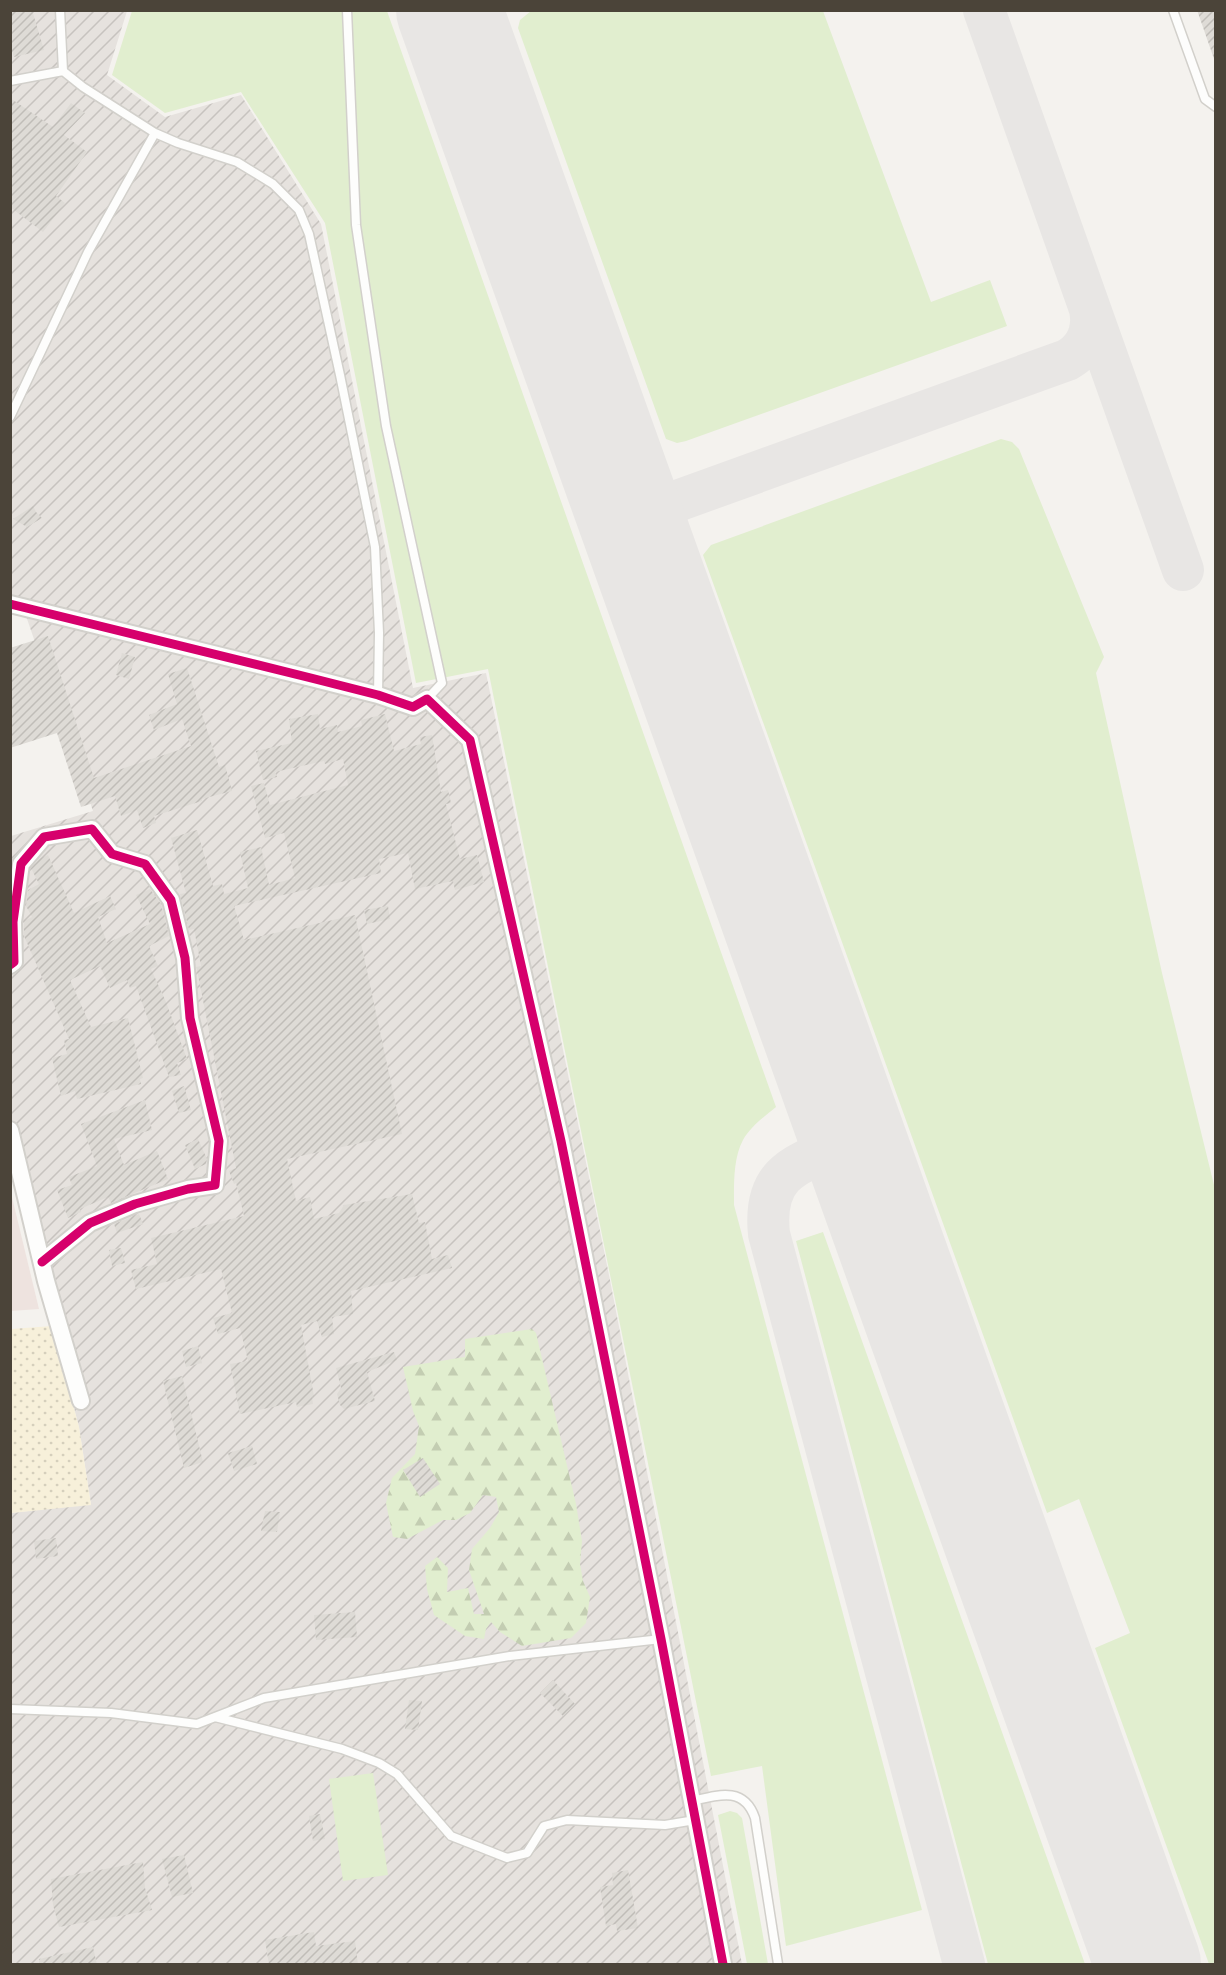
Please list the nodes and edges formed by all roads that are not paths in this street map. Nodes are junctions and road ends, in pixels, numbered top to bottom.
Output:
1 (60, 10) edge
2 (347, 10) edge
3 (1173, 10) edge
4 (63, 71) junction
5 (10, 81) edge
6 (1215, 107) edge
7 (155, 133) junction
8 (10, 417) edge
9 (10, 604) edge
10 (378, 695) junction
11 (427, 699) junction
12 (10, 965) edge
13 (10, 1130) edge
14 (42, 1262) junction
15 (81, 1401) dead end
16 (661, 1639) junction
17 (10, 1709) edge
18 (215, 1717) junction
19 (692, 1801) junction
20 (695, 1820) junction
21 (723, 1965) edge
22 (778, 1965) edge

1 - 4 lane
2 - 11 lane
3 - 6 lane
4 - 5 lane
4 - 7 lane
7 - 8 lane
7 - 10 lane
9 - 10 street
10 - 11 street
11 - 16 street
12 - 14 street
13 - 14 street
14 - 15 street
16 - 18 lane
16 - 19 street
17 - 18 lane
18 - 20 lane
19 - 20 street
19 - 22 lane
20 - 21 street

